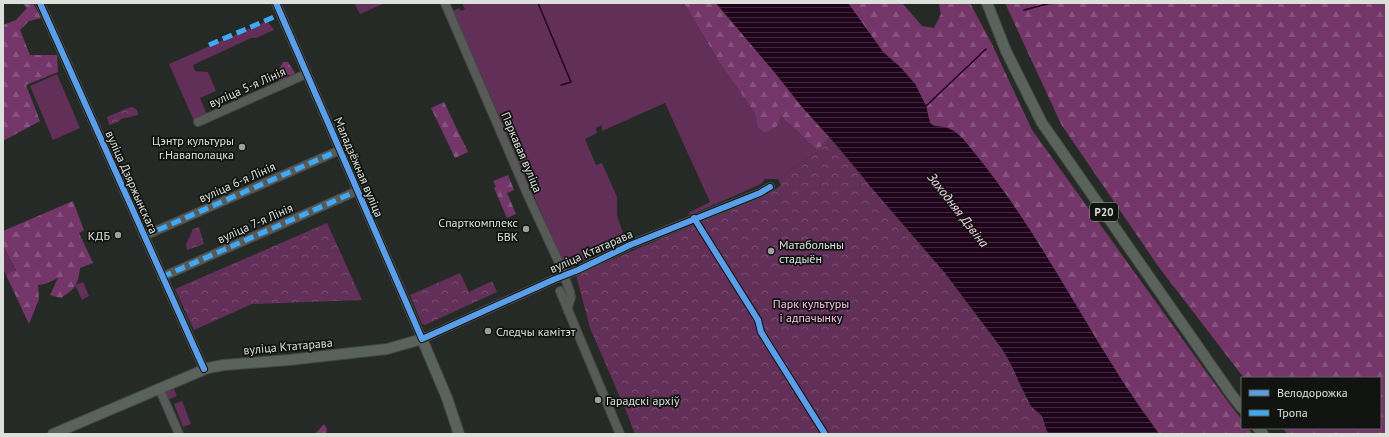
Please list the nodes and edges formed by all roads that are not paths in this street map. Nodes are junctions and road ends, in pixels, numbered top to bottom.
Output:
1 (40, 3) edge
2 (276, 3) edge
3 (445, 3) edge
4 (987, 3) edge
5 (306, 74) junction
6 (198, 122) dead end
7 (340, 150) junction
8 (770, 187) dead end
9 (357, 191) junction
10 (144, 236) junction
11 (564, 275) junction
12 (162, 277) junction
13 (560, 291) dead end
14 (568, 311) junction
15 (422, 339) junction
16 (204, 369) junction
17 (159, 388) junction
18 (1241, 407) edge
19 (53, 434) edge
20 (179, 434) edge
21 (459, 434) edge
22 (620, 434) edge

1 - 10 street, вуліца Дзяржынскага
2 - 5 street, Маладзёжная вуліца
3 - 11 street, Паркавая вуліца
4 - 18 main road, Р20
5 - 6 street, вуліца 5-я Лінія
5 - 7 street, Маладзёжная вуліца
7 - 9 street, Маладзёжная вуліца
7 - 10 street, вуліца 6-я Лінія
8 - 11 street, вуліца Ктатарава
9 - 12 street, вуліца 7-я Лінія
9 - 15 street, Маладзёжная вуліца
10 - 12 street, вуліца Дзяржынскага
11 - 14 street, Паркавая вуліца
11 - 15 street, вуліца Ктатарава
12 - 16 street, вуліца Дзяржынскага
13 - 14 street, Паркавая вуліца
14 - 22 street, Паркавая вуліца
15 - 16 main road, вуліца Ктатарава
15 - 21 main road, Маладзёжная вуліца
16 - 17 main road, вуліца Ктатарава
17 - 19 main road, вуліца Ктатарава
17 - 20 street

